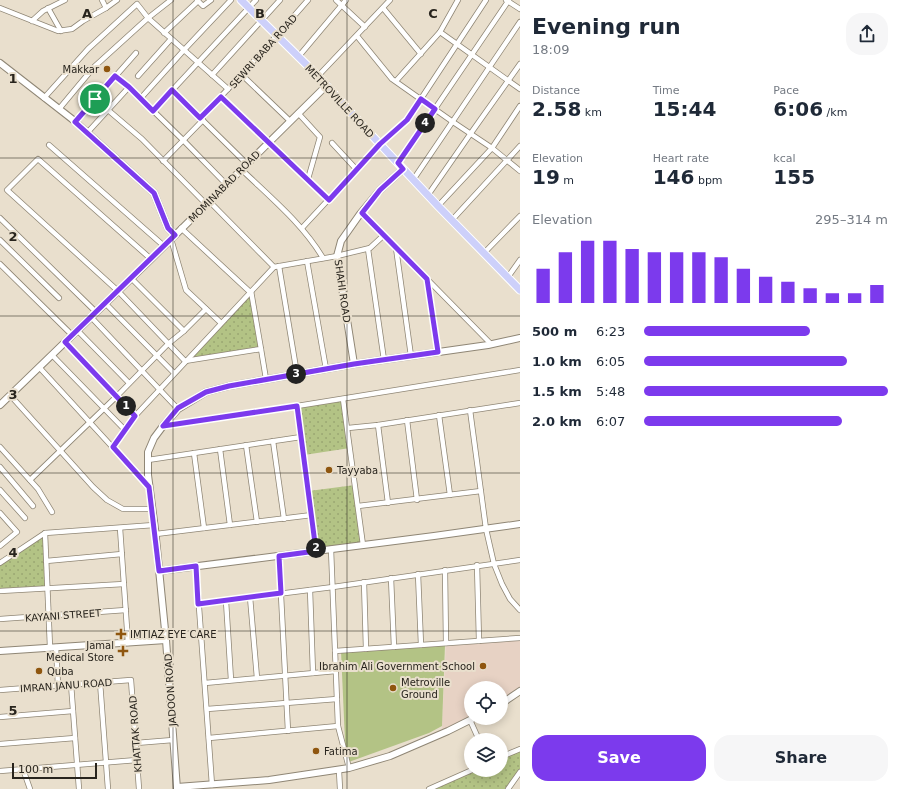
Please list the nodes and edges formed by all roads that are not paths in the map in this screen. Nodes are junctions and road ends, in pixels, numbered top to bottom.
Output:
1 (65, 0) edge
2 (102, 0) edge
3 (117, 0) edge
4 (172, 0) edge
5 (198, 0) edge
6 (210, 0) edge
7 (231, 0) edge
8 (241, 0) edge
9 (256, 0) edge
10 (280, 0) edge
11 (308, 0) edge
12 (336, 0) edge
13 (346, 0) edge
14 (390, 0) edge
15 (458, 0) edge
16 (486, 0) edge
17 (508, 0) edge
18 (342, 5) junction
19 (0, 8) edge
20 (48, 8) junction
21 (106, 8) junction
22 (249, 8) junction
23 (382, 8) junction
24 (520, 9) edge
25 (148, 18) junction
26 (262, 20) junction
27 (32, 21) junction
28 (520, 22) edge
29 (365, 27) junction
30 (61, 31) junction
31 (440, 32) junction
32 (164, 33) junction
33 (277, 36) junction
34 (357, 36) junction
35 (171, 39) junction
36 (457, 45) junction
37 (184, 50) junction
38 (136, 53) dead end
39 (421, 54) junction
40 (472, 55) junction
41 (299, 56) junction
42 (198, 62) junction
43 (0, 63) edge
44 (520, 64) edge
45 (489, 68) junction
46 (242, 74) junction
47 (212, 75) junction
48 (115, 76) junction
49 (138, 76) dead end
50 (318, 76) junction
51 (396, 81) junction
52 (508, 81) junction
53 (327, 85) junction
54 (129, 87) junction
55 (228, 89) junction
56 (520, 89) edge
57 (172, 90) junction
58 (221, 97) junction
59 (44, 98) junction
60 (140, 98) junction
61 (421, 99) junction
62 (520, 106) edge
63 (59, 109) junction
64 (435, 109) junction
65 (108, 110) junction
66 (153, 111) junction
67 (298, 113) junction
68 (202, 119) junction
69 (290, 121) junction
70 (75, 122) junction
71 (453, 122) junction
72 (87, 133) junction
73 (471, 133) junction
74 (184, 141) junction
75 (269, 142) junction
76 (332, 143) dead end
77 (380, 144) junction
78 (49, 145) dead end
79 (520, 146) edge
80 (492, 148) junction
81 (507, 160) junction
82 (163, 161) junction
83 (398, 163) junction
84 (247, 164) junction
85 (241, 169) junction
86 (403, 169) junction
87 (357, 170) junction
88 (520, 171) edge
89 (308, 179) junction
90 (413, 180) junction
91 (226, 184) junction
92 (428, 195) junction
93 (329, 200) junction
94 (207, 203) junction
95 (438, 206) junction
96 (362, 213) junction
97 (520, 216) edge
98 (0, 218) edge
99 (452, 220) junction
100 (181, 228) junction
101 (302, 228) junction
102 (384, 235) junction
103 (173, 237) junction
104 (0, 240) edge
105 (164, 246) junction
106 (368, 248) junction
107 (396, 248) junction
108 (484, 253) junction
109 (337, 256) junction
110 (323, 258) junction
111 (151, 259) junction
112 (520, 260) edge
113 (307, 261) junction
114 (0, 264) edge
115 (277, 266) junction
116 (508, 277) junction
117 (131, 278) junction
118 (427, 279) junction
119 (520, 290) edge
120 (118, 291) junction
121 (250, 292) junction
122 (59, 298) dead end
123 (105, 303) junction
124 (206, 309) junction
125 (96, 312) junction
126 (91, 317) junction
127 (221, 323) junction
128 (77, 330) junction
129 (184, 331) junction
130 (72, 335) junction
131 (520, 338) edge
132 (65, 342) junction
133 (168, 344) junction
134 (491, 344) junction
135 (261, 349) junction
136 (438, 352) junction
137 (52, 355) junction
138 (156, 356) junction
139 (411, 356) junction
140 (384, 360) junction
141 (185, 361) junction
142 (354, 364) junction
143 (39, 367) junction
144 (326, 369) junction
145 (520, 370) edge
146 (142, 371) junction
147 (174, 373) junction
148 (297, 374) junction
149 (266, 379) junction
150 (130, 383) junction
151 (159, 389) junction
152 (10, 396) junction
153 (117, 396) junction
154 (343, 399) junction
155 (520, 403) edge
156 (0, 405) edge
157 (297, 406) junction
158 (104, 408) junction
159 (178, 408) junction
160 (470, 410) junction
161 (439, 415) junction
162 (135, 416) junction
163 (407, 420) junction
164 (90, 422) junction
165 (378, 425) junction
166 (163, 426) junction
167 (348, 428) junction
168 (125, 430) junction
169 (301, 437) junction
170 (274, 441) junction
171 (246, 445) junction
172 (0, 447) edge
173 (113, 447) junction
174 (220, 449) junction
175 (60, 450) junction
176 (194, 453) junction
177 (148, 460) junction
178 (0, 467) edge
179 (30, 480) junction
180 (149, 487) junction
181 (0, 490) edge
182 (481, 491) junction
183 (450, 495) junction
184 (417, 500) junction
185 (388, 503) junction
186 (33, 506) dead end
187 (358, 506) junction
188 (152, 509) junction
189 (52, 512) dead end
190 (0, 513) edge
191 (312, 515) junction
192 (25, 518) dead end
193 (284, 519) junction
194 (257, 522) junction
195 (520, 524) edge
196 (154, 525) junction
197 (230, 525) junction
198 (120, 528) junction
199 (204, 528) junction
200 (486, 529) junction
201 (45, 533) junction
202 (156, 534) junction
203 (0, 538) edge
204 (4, 543) junction
205 (363, 545) junction
206 (0, 546) edge
207 (332, 549) junction
208 (316, 551) junction
209 (122, 554) junction
210 (279, 556) junction
211 (520, 560) edge
212 (46, 561) junction
213 (0, 563) edge
214 (494, 564) junction
215 (477, 565) junction
216 (196, 566) junction
217 (445, 570) junction
218 (159, 571) junction
219 (418, 574) junction
220 (392, 578) junction
221 (364, 582) junction
222 (124, 584) junction
223 (333, 587) junction
224 (48, 588) junction
225 (310, 590) junction
226 (0, 591) edge
227 (281, 593) junction
228 (250, 597) junction
229 (226, 601) junction
230 (198, 604) junction
231 (126, 610) junction
232 (520, 610) edge
233 (49, 616) junction
234 (0, 619) edge
235 (520, 638) edge
236 (166, 640) junction
237 (479, 641) junction
238 (128, 643) junction
239 (446, 643) junction
240 (420, 645) junction
241 (53, 647) junction
242 (394, 647) junction
243 (366, 649) junction
244 (0, 651) edge
245 (335, 651) junction
246 (336, 671) junction
247 (313, 673) junction
248 (286, 675) junction
249 (257, 678) junction
250 (131, 680) joint
251 (231, 680) junction
252 (100, 682) junction
253 (205, 683) junction
254 (71, 684) junction
255 (58, 685) junction
256 (0, 690) edge
257 (520, 692) edge
258 (337, 699) junction
259 (508, 700) edge
260 (287, 703) junction
261 (207, 709) junction
262 (73, 711) junction
263 (0, 717) edge
264 (464, 723) edge
265 (338, 726) junction
266 (288, 731) junction
267 (75, 738) junction
268 (209, 738) junction
269 (173, 740) junction
270 (136, 743) junction
271 (0, 744) edge
272 (520, 748) edge
273 (508, 754) edge
274 (137, 760) junction
275 (106, 762) junction
276 (77, 765) junction
277 (349, 768) junction
278 (23, 769) junction
279 (0, 771) edge
280 (339, 771) junction
281 (520, 772) edge
282 (464, 774) edge
283 (212, 785) junction
284 (177, 788) edge
285 (30, 789) edge
286 (79, 789) edge
287 (108, 789) edge
288 (139, 789) edge
289 (340, 789) edge
290 (429, 789) edge
291 (508, 789) edge

1 - 20 street
2 - 21 street
3 - 21 street
4 - 25 street
5 - 6 street
5 - 32 street
7 - 37 street
8 - 22 main road, METROVILLE ROAD
9 - 22 street
10 - 26 street
11 - 33 street, SEWRI BABA ROAD
12 - 18 street
13 - 18 street
14 - 23 street
15 - 31 street
16 - 36 street
17 - 24 street
17 - 40 street
18 - 29 street
18 - 41 street
19 - 27 street
20 - 27 street
20 - 30 street
21 - 30 street
22 - 26 main road, METROVILLE ROAD
22 - 42 street
23 - 29 street
23 - 39 street
25 - 32 street
25 - 59 street
25 - 63 street
26 - 33 main road, METROVILLE ROAD
26 - 47 street
27 - 30 street
28 - 45 street
29 - 34 street
31 - 36 street
31 - 39 street
32 - 35 street
33 - 41 main road, METROVILLE ROAD
33 - 46 street, SEWRI BABA ROAD
34 - 50 street
34 - 51 street
35 - 37 street
35 - 49 street
36 - 40 street
36 - 61 street
37 - 42 street
37 - 60 street
38 - 48 street
39 - 51 street
40 - 45 street
40 - 64 street
41 - 50 main road, METROVILLE ROAD
42 - 47 street
42 - 57 street
43 - 59 street
44 - 52 street
45 - 52 street
45 - 71 street
46 - 55 street, SEWRI BABA ROAD
46 - 69 street
47 - 55 street
48 - 54 street
48 - 70 street
50 - 53 main road, METROVILLE ROAD
51 - 61 street
52 - 56 street
52 - 73 street
53 - 67 street, MOMINABAD ROAD
53 - 77 main road, METROVILLE ROAD
54 - 60 street
54 - 65 street
55 - 58 street, SEWRI BABA ROAD
57 - 66 street
57 - 68 street
58 - 68 street, SEWRI BABA ROAD
58 - 75 street
59 - 63 street
60 - 66 street
61 - 64 street
61 - 77 street
62 - 80 street
63 - 70 street
64 - 71 street
64 - 83 street
65 - 72 street
65 - 82 street
66 - 74 street
67 - 69 street, MOMINABAD ROAD
67 - 89 street
68 - 74 street, SEWRI BABA ROAD
68 - 84 street
69 - 75 street, MOMINABAD ROAD
70 - 72 street
71 - 73 street
71 - 90 street
72 - 103 street
73 - 80 street
73 - 92 street
74 - 82 street, SEWRI BABA ROAD
74 - 91 street
75 - 84 street, MOMINABAD ROAD
75 - 89 street
76 - 87 street
77 - 83 main road, METROVILLE ROAD
77 - 87 street
78 - 105 street
79 - 81 street
80 - 81 street
80 - 95 street
81 - 88 street
81 - 99 street
82 - 94 street
83 - 86 main road, METROVILLE ROAD
84 - 85 street, MOMINABAD ROAD
85 - 91 street, MOMINABAD ROAD
85 - 101 street
86 - 90 main road, METROVILLE ROAD
86 - 96 street, SHAHI ROAD
87 - 93 street
89 - 93 street
90 - 92 main road, METROVILLE ROAD
91 - 94 street, MOMINABAD ROAD
92 - 95 main road, METROVILLE ROAD
93 - 101 street
94 - 100 street, MOMINABAD ROAD
94 - 115 street
95 - 99 main road, METROVILLE ROAD
96 - 102 street
96 - 109 street, SHAHI ROAD
97 - 108 street
98 - 125 street
99 - 108 main road, METROVILLE ROAD
100 - 103 street, MOMINABAD ROAD
100 - 121 street
101 - 110 street
102 - 106 street
102 - 107 street
103 - 105 street, MOMINABAD ROAD
103 - 124 street
104 - 122 street
105 - 111 street, MOMINABAD ROAD
106 - 109 street
106 - 140 street
107 - 118 street
107 - 139 street
108 - 116 main road, METROVILLE ROAD
109 - 110 street
109 - 142 street, SHAHI ROAD
110 - 113 street
111 - 117 street, MOMINABAD ROAD
111 - 120 street
112 - 116 street
113 - 115 street
113 - 144 street
114 - 130 street
115 - 121 street
115 - 148 street
116 - 119 main road, METROVILLE ROAD
117 - 120 street, MOMINABAD ROAD
117 - 129 street
118 - 134 street
118 - 136 street
120 - 123 street, MOMINABAD ROAD
120 - 133 street
121 - 127 street
121 - 135 street
123 - 125 street, MOMINABAD ROAD
123 - 138 street
124 - 127 street
124 - 129 street
125 - 126 street, MOMINABAD ROAD
126 - 128 street, MOMINABAD ROAD
126 - 146 street
127 - 141 street
128 - 130 street, MOMINABAD ROAD
128 - 150 street
129 - 133 street
130 - 132 street, MOMINABAD ROAD
131 - 134 street
132 - 137 street, MOMINABAD ROAD
132 - 153 street
133 - 138 street
133 - 141 street
134 - 136 street
135 - 141 street
135 - 149 street
136 - 139 street
137 - 143 street, MOMINABAD ROAD
137 - 158 street
138 - 146 street
138 - 147 street
139 - 140 street
140 - 142 street
141 - 147 street
142 - 144 street
143 - 152 street, MOMINABAD ROAD
143 - 164 street
144 - 148 street
145 - 154 street
146 - 150 street
146 - 151 street
147 - 151 street
148 - 149 street
149 - 159 street
150 - 153 street
151 - 159 street
151 - 162 street
152 - 156 street, MOMINABAD ROAD
152 - 175 street
153 - 158 street
153 - 162 street
154 - 157 street
154 - 167 street
155 - 160 street
157 - 166 street
157 - 169 street
158 - 164 street
158 - 168 street
159 - 166 street, JADOON ROAD
160 - 161 street
160 - 182 street
161 - 163 street
161 - 183 street
162 - 168 street
163 - 165 street
163 - 184 street
164 - 173 street
164 - 175 street
165 - 167 street
165 - 185 street
166 - 177 street, JADOON ROAD
167 - 187 street
168 - 173 street
169 - 170 street
169 - 191 street
170 - 171 street
170 - 193 street
171 - 174 street
171 - 194 street
172 - 179 street
173 - 180 street
174 - 176 street
174 - 197 street
175 - 179 street
175 - 188 street
176 - 177 street
176 - 199 street
177 - 180 street, JADOON ROAD
178 - 186 street
179 - 189 street
180 - 188 street, JADOON ROAD
181 - 192 street
182 - 183 street
182 - 200 street
183 - 184 street
184 - 185 street
185 - 187 street
187 - 205 street
188 - 196 street, JADOON ROAD
190 - 204 street
191 - 193 street
191 - 208 street
193 - 194 street
194 - 197 street
195 - 200 street
196 - 198 street
196 - 202 street, JADOON ROAD
197 - 199 street
198 - 201 street
198 - 209 street
199 - 202 street
200 - 205 street
200 - 214 street
201 - 212 street
201 - 213 street
202 - 218 street, JADOON ROAD
203 - 204 street
204 - 206 street
205 - 207 street
207 - 208 street
207 - 223 street
208 - 210 street
209 - 212 street
209 - 222 street
210 - 216 street
210 - 227 street
211 - 214 street
212 - 224 street
214 - 215 street
214 - 232 street
215 - 217 street
215 - 237 street
216 - 218 street
216 - 230 street
217 - 219 street
217 - 239 street
218 - 236 street, JADOON ROAD
219 - 220 street
219 - 240 street
220 - 221 street
220 - 242 street
221 - 223 street
221 - 243 street
222 - 224 street
222 - 231 street
223 - 225 street
223 - 245 street
224 - 226 street
224 - 233 street
225 - 227 street
225 - 247 street
227 - 228 street
227 - 248 street
228 - 229 street
228 - 249 street
229 - 230 street
229 - 251 street
230 - 253 street
231 - 233 street, KAYANI STREET
231 - 238 street
233 - 234 street, KAYANI STREET
233 - 241 street
235 - 237 street
236 - 238 street
236 - 269 street, JADOON ROAD
237 - 239 street
238 - 241 street
239 - 240 street
240 - 242 street
241 - 244 street
241 - 255 street
242 - 243 street
243 - 245 street
245 - 246 street
246 - 247 street
246 - 258 street
247 - 248 street
248 - 249 street
248 - 260 street
249 - 251 street
250 - 252 street, IMRAN JANU ROAD
250 - 270 street, KHATTAK ROAD
251 - 253 street
252 - 254 street, IMRAN JANU ROAD
252 - 275 street
253 - 261 street
254 - 255 street, IMRAN JANU ROAD
254 - 262 street
255 - 256 street, IMRAN JANU ROAD
257 - 259 street
258 - 260 street
258 - 265 street
260 - 261 street
260 - 266 street
261 - 268 street
262 - 263 street
262 - 267 street
264 - 277 street
265 - 266 street
265 - 277 street
266 - 268 street
267 - 271 street
267 - 276 street
268 - 283 street
269 - 270 street
269 - 284 street, JADOON ROAD
270 - 274 street, KHATTAK ROAD
272 - 273 street
274 - 275 street
274 - 288 street, KHATTAK ROAD
275 - 276 street
275 - 287 street
276 - 278 street
276 - 286 street
277 - 280 street
278 - 279 street
278 - 285 street
280 - 283 street
280 - 289 street
281 - 291 street
282 - 290 street
283 - 284 street

